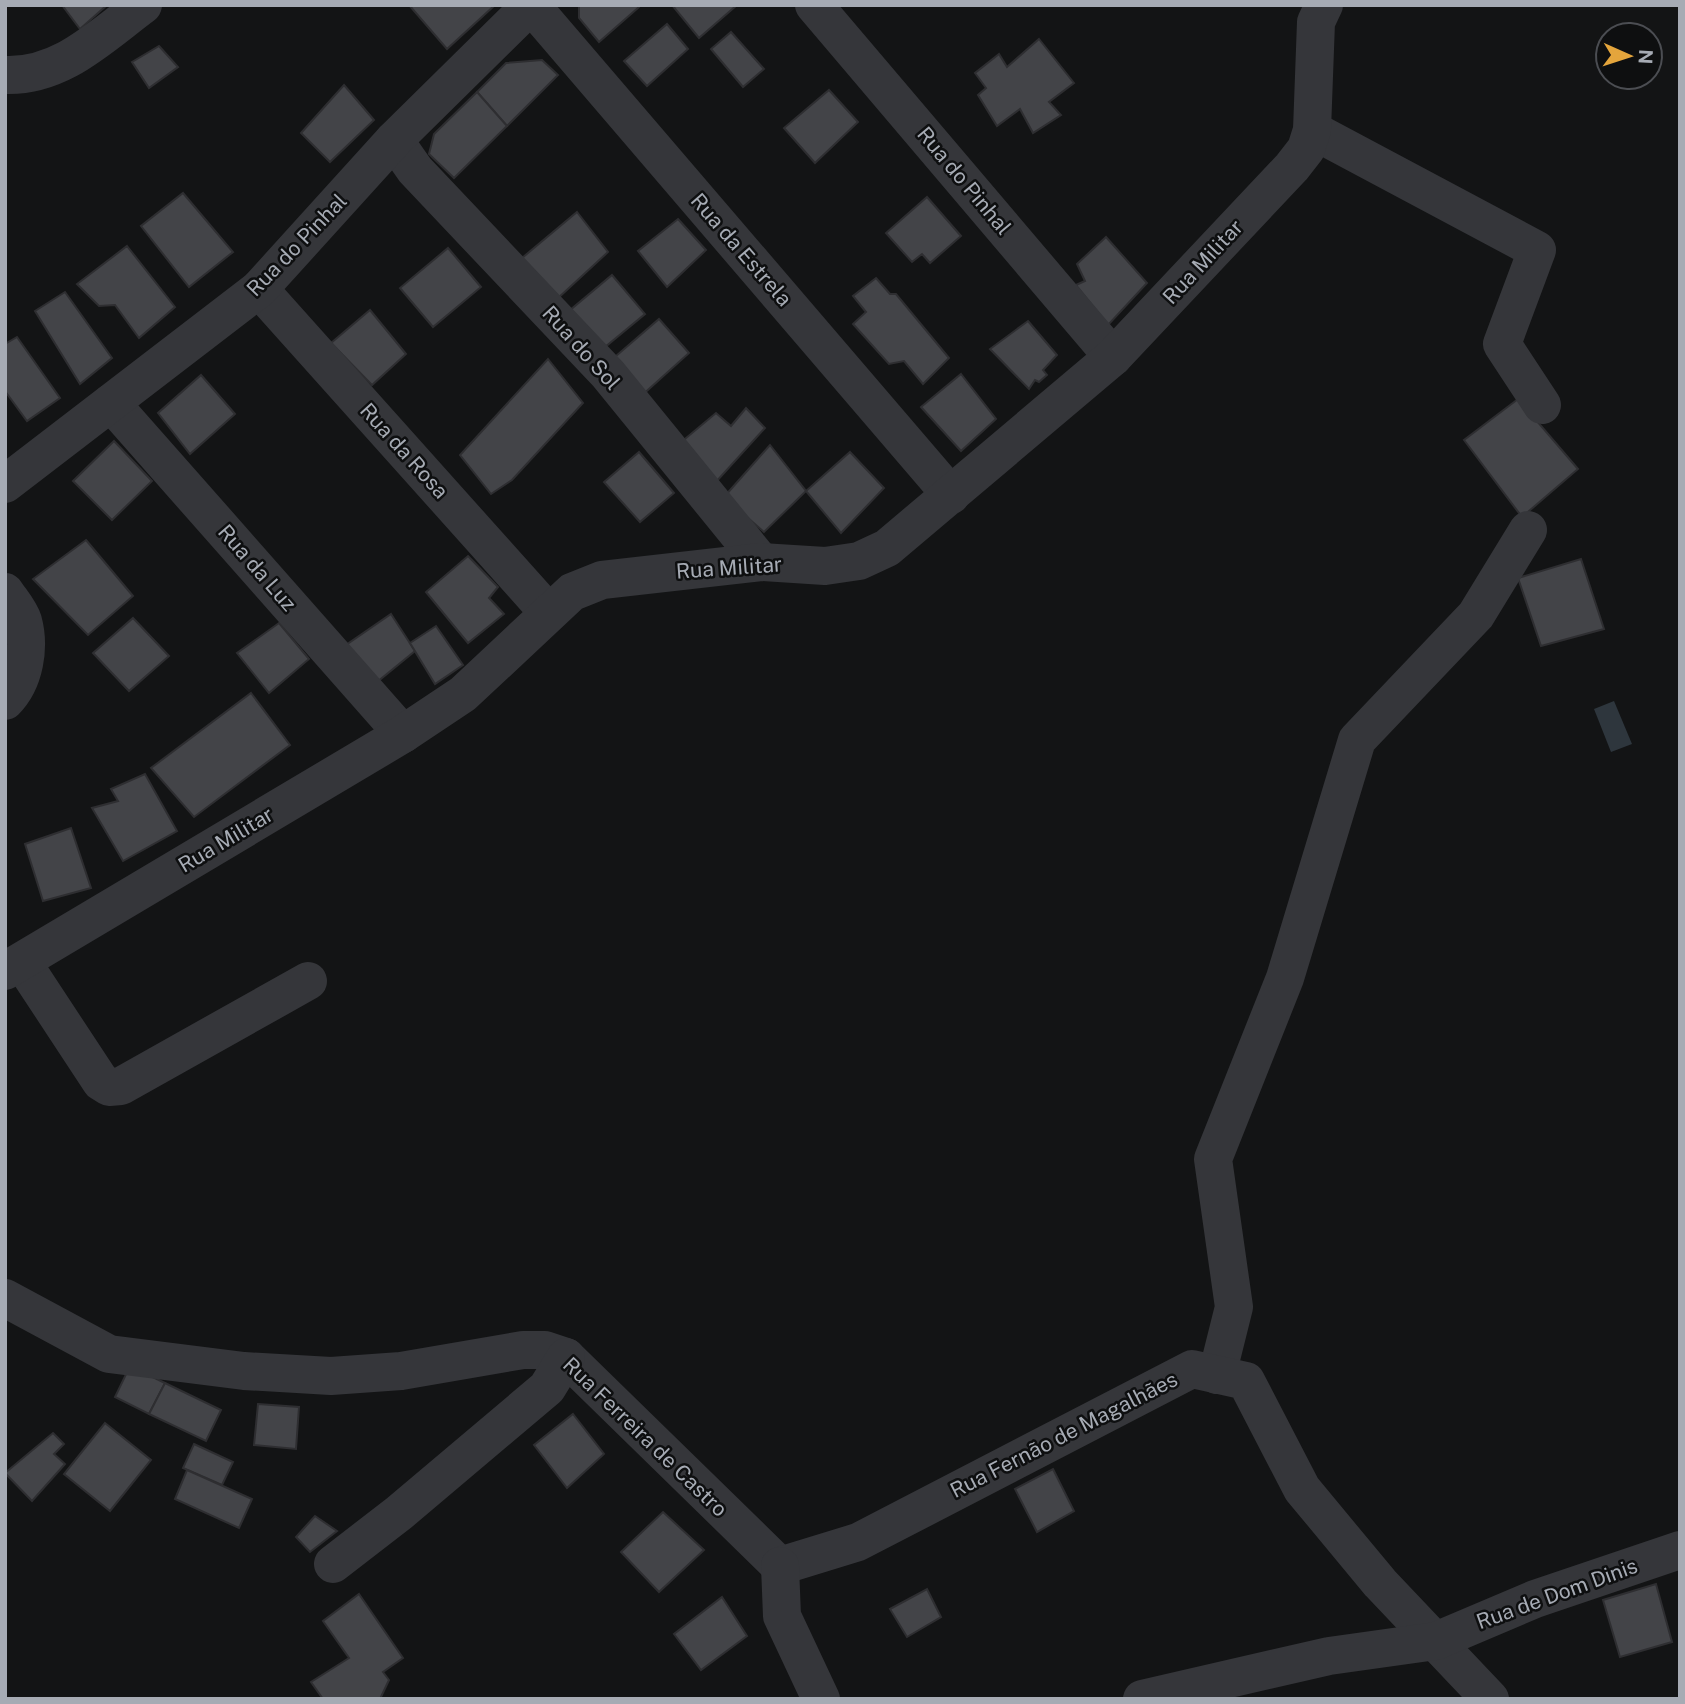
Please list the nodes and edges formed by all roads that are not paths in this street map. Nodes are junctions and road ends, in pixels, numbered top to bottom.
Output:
1 (144, 5) edge
2 (531, 5) edge
3 (814, 5) edge
4 (1324, 5) edge
5 (5, 75) edge
6 (1312, 130) junction
7 (394, 140) junction
8 (260, 289) junction
9 (1113, 357) junction
10 (111, 403) junction
11 (1542, 405) dead end
12 (5, 484) edge
13 (951, 495) junction
14 (1528, 530) dead end
15 (761, 562) junction
16 (5, 593) edge
17 (548, 612) junction
18 (5, 701) edge
19 (403, 734) junction
20 (14, 966) edge
21 (308, 981) dead end
22 (5, 1298) edge
23 (566, 1357) junction
24 (1217, 1375) junction
25 (1680, 1550) edge
26 (333, 1564) dead end
27 (780, 1566) junction
28 (1436, 1641) junction
29 (821, 1699) edge
30 (1142, 1699) edge
31 (1490, 1699) edge

1 - 5 street
2 - 7 street, Rua do Pinhal
2 - 13 street, Rua da Estrela
3 - 9 street, Rua do Pinhal
4 - 6 street, Rua Militar
6 - 9 street, Rua Militar
6 - 11 street
7 - 8 street, Rua do Pinhal
7 - 15 street, Rua do Sol
8 - 10 street, Rua do Pinhal
8 - 17 street, Rua da Rosa
9 - 13 street, Rua Militar
10 - 12 street, Rua do Pinhal
10 - 19 street, Rua da Luz
13 - 15 street, Rua Militar
14 - 24 street
15 - 17 street, Rua Militar
16 - 18 street
17 - 19 street, Rua Militar
19 - 20 street, Rua Militar
20 - 21 street
22 - 23 street, Rua Ferreira de Castro
23 - 26 street
23 - 27 street, Rua Ferreira de Castro
24 - 27 street, Rua Fernão de Magalhães
24 - 28 street, Rua Fernão de Magalhães
25 - 28 street, Rua de Dom Dinis
27 - 29 street
28 - 30 street, Rua de Dom Dinis
28 - 31 street

